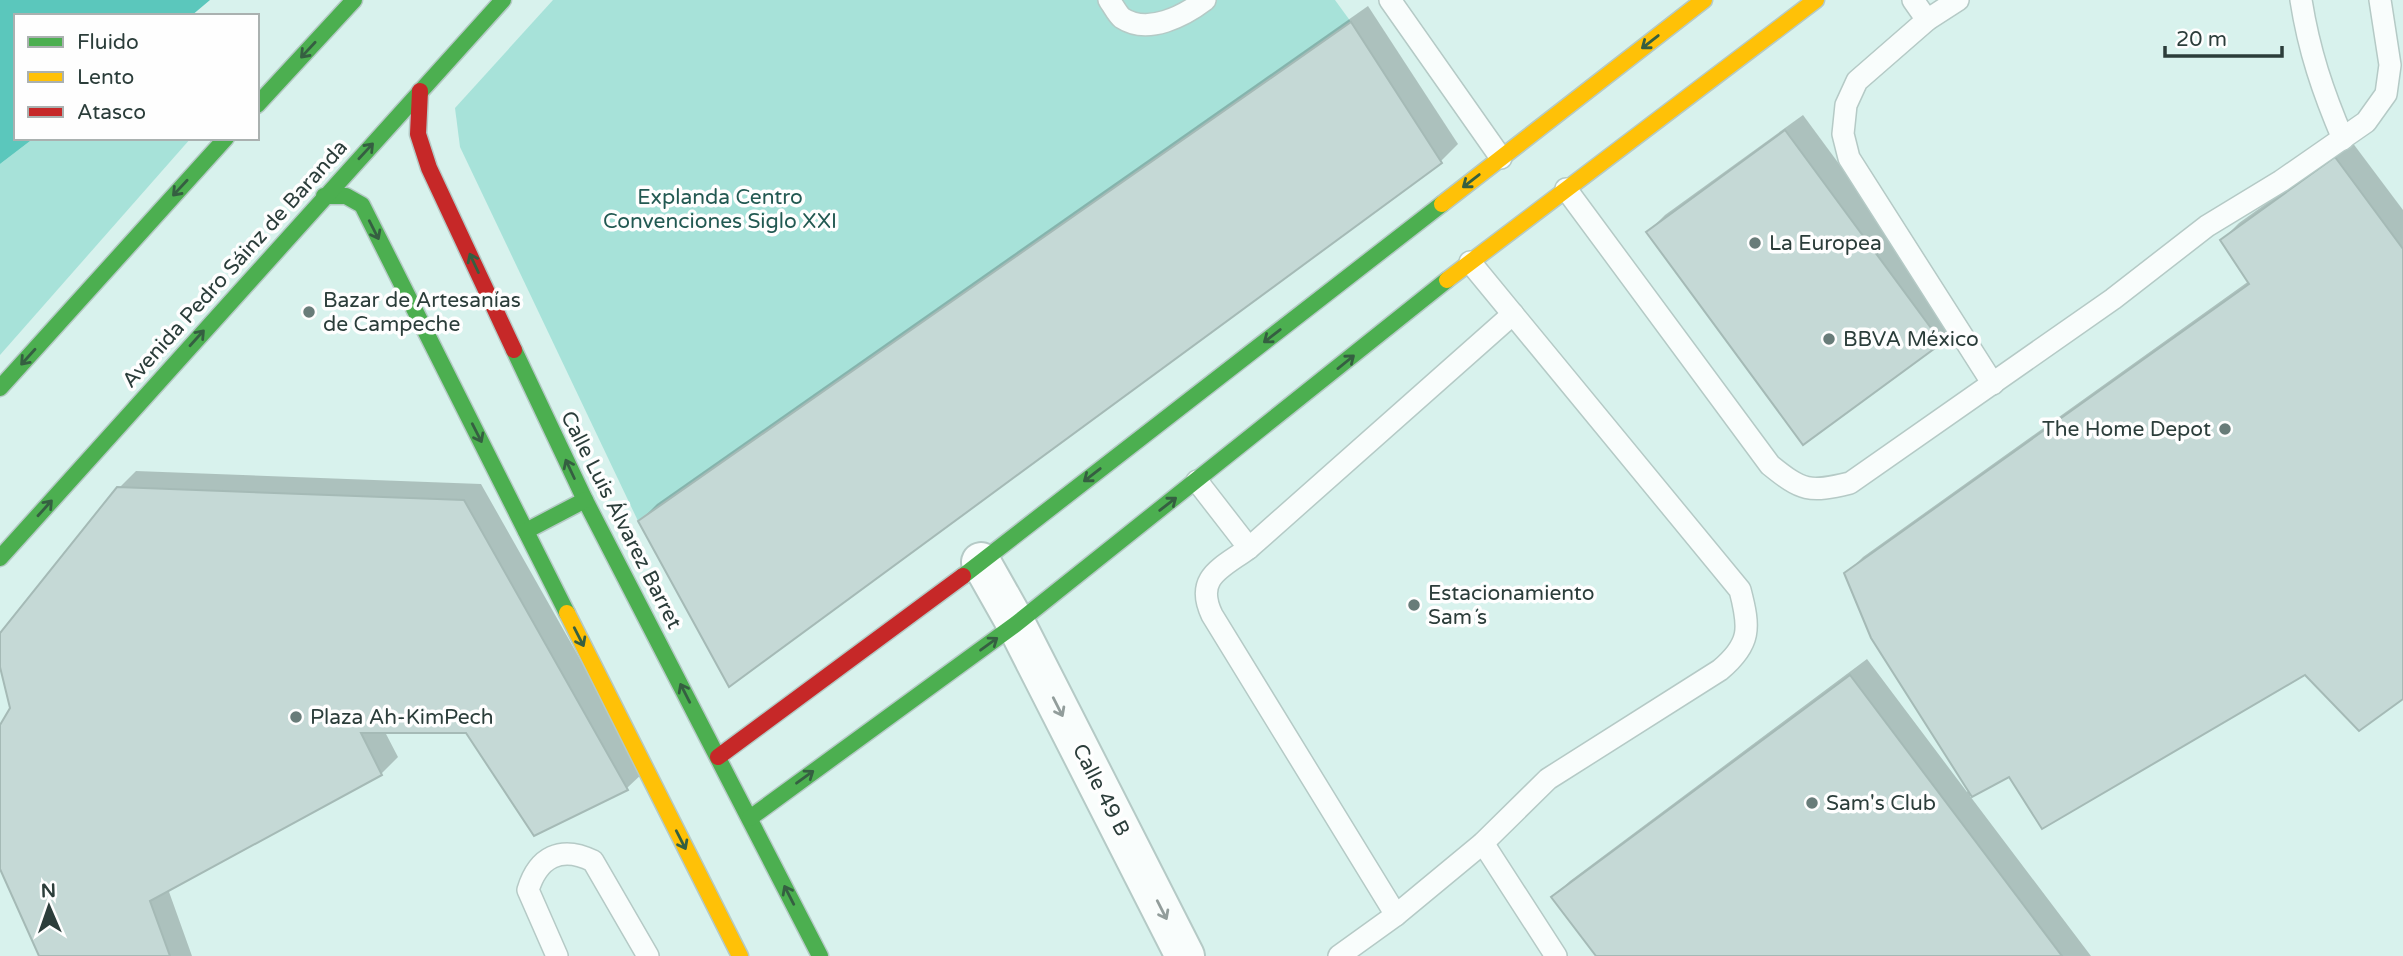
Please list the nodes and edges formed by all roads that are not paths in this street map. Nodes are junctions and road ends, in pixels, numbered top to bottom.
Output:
1 (354, 0) edge
2 (503, 0) edge
3 (1109, 0) edge
4 (1205, 0) edge
5 (1390, 0) edge
6 (1704, 0) edge
7 (1816, 0) edge
8 (1913, 0) edge
9 (1958, 0) edge
10 (2301, 0) edge
11 (2380, 0) edge
12 (1927, 20) junction
13 (420, 91) junction
14 (259, 103) edge
15 (2343, 139) junction
16 (224, 140) edge
17 (1501, 158) junction
18 (1566, 189) junction
19 (324, 196) junction
20 (1470, 262) junction
21 (1513, 314) junction
22 (1993, 384) junction
23 (0, 388) edge
24 (1197, 481) junction
25 (584, 500) junction
26 (526, 531) junction
27 (1249, 548) junction
28 (0, 558) edge
29 (981, 562) junction
30 (1016, 624) junction
31 (718, 757) junction
32 (750, 818) junction
33 (1483, 843) junction
34 (1396, 915) junction
35 (1342, 955) edge
36 (557, 956) edge
37 (648, 956) edge
38 (740, 956) edge
39 (820, 956) edge
40 (1185, 956) edge
41 (1556, 956) edge

1 -> 14 main road
2 - 13 main road, Avenida Pedro Sáinz de Baranda
3 - 4 lane
5 - 17 lane
6 -> 17 main road
7 - 18 main road
8 - 12 lane
9 - 12 lane
10 - 15 lane
11 - 15 lane
12 - 22 lane
19 -> 13 main road, Avenida Pedro Sáinz de Baranda
25 -> 13 main road, Calle Luis Álvarez Barret
15 - 22 lane
16 -> 23 main road
17 -> 29 main road
18 - 20 main road
18 - 22 lane
19 -> 26 main road
28 -> 19 main road, Avenida Pedro Sáinz de Baranda
20 - 21 lane
24 -> 20 main road
21 - 27 lane
21 - 33 lane
24 - 27 lane
30 -> 24 main road
25 - 26 main road
31 -> 25 main road, Calle Luis Álvarez Barret
26 -> 38 main road
27 - 34 lane
29 - 30 street, Calle 49 B
29 - 31 main road
32 -> 30 main road
30 -> 40 street, Calle 49 B
31 - 32 main road, Calle Luis Álvarez Barret
39 -> 32 main road, Calle Luis Álvarez Barret
33 - 34 lane
33 - 41 lane
34 - 35 lane
36 - 37 lane

